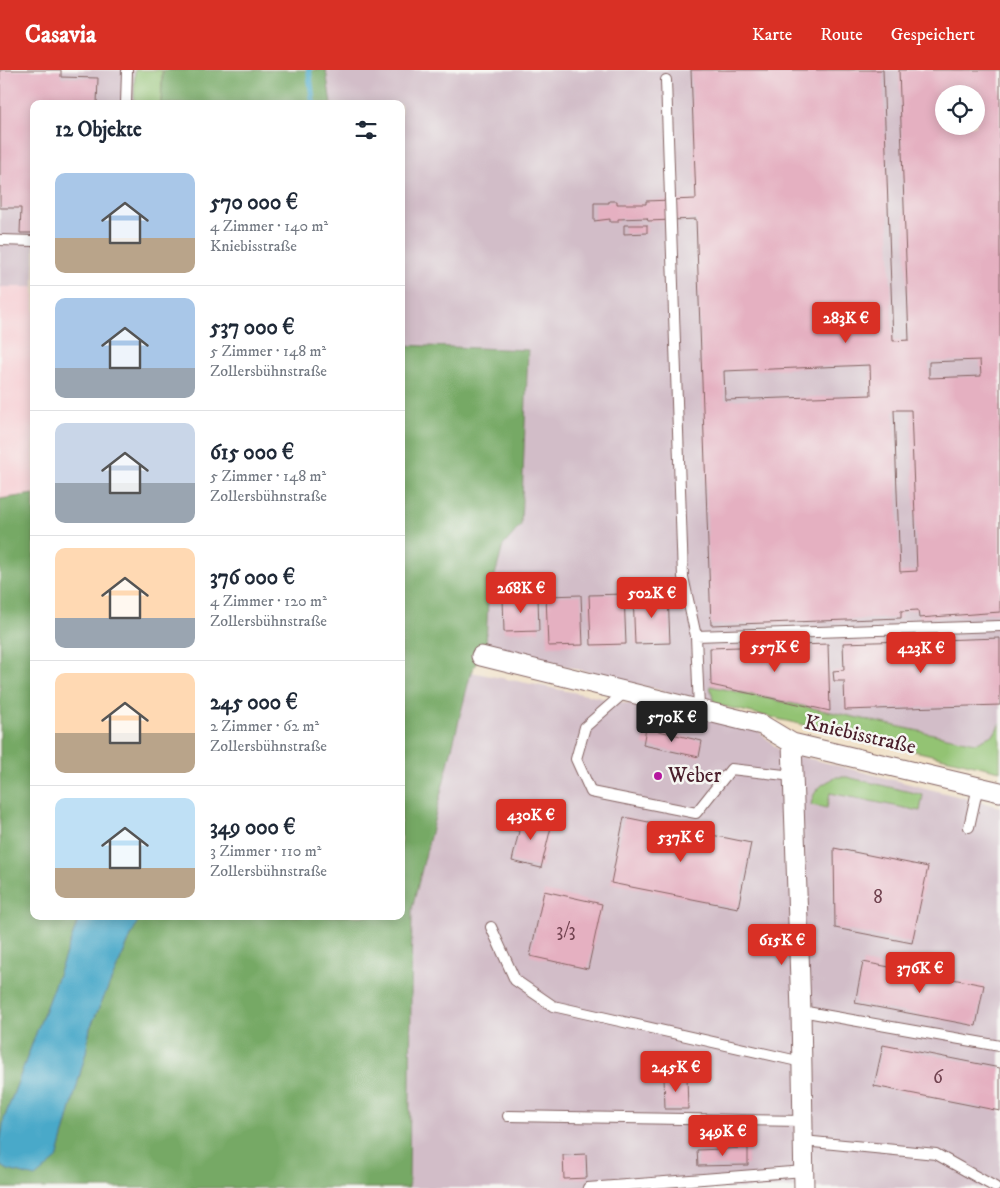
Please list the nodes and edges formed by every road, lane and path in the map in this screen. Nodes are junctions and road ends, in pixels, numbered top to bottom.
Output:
1 (127, 70) edge
2 (666, 80) dead end
3 (126, 100) edge
4 (0, 240) edge
5 (30, 241) edge
6 (1000, 626) edge
7 (696, 636) junction
8 (481, 656) dead end
9 (625, 692) junction
10 (699, 710) junction
11 (792, 743) junction
12 (793, 776) junction
13 (978, 786) junction
14 (1000, 792) edge
15 (969, 827) dead end
16 (491, 927) dead end
17 (801, 1011) junction
18 (1000, 1046) edge
19 (802, 1062) junction
20 (508, 1116) dead end
21 (803, 1120) junction
22 (803, 1141) junction
23 (804, 1180) edge
24 (588, 1188) edge
25 (995, 1188) edge

1 - 3 lane
2 - 7 lane
4 - 5 lane
6 - 7 lane
7 - 10 lane
8 - 9 street, Kniebisstraße
9 - 10 street, Kniebisstraße
9 - 12 lane
10 - 11 street, Kniebisstraße
11 - 12 street
11 - 13 street, Kniebisstraße
12 - 17 street
13 - 14 street, Kniebisstraße
13 - 15 lane
16 - 19 lane
17 - 18 lane
17 - 19 street
19 - 21 street
20 - 21 lane
21 - 22 street
22 - 23 street
22 - 25 lane
23 - 24 lane

